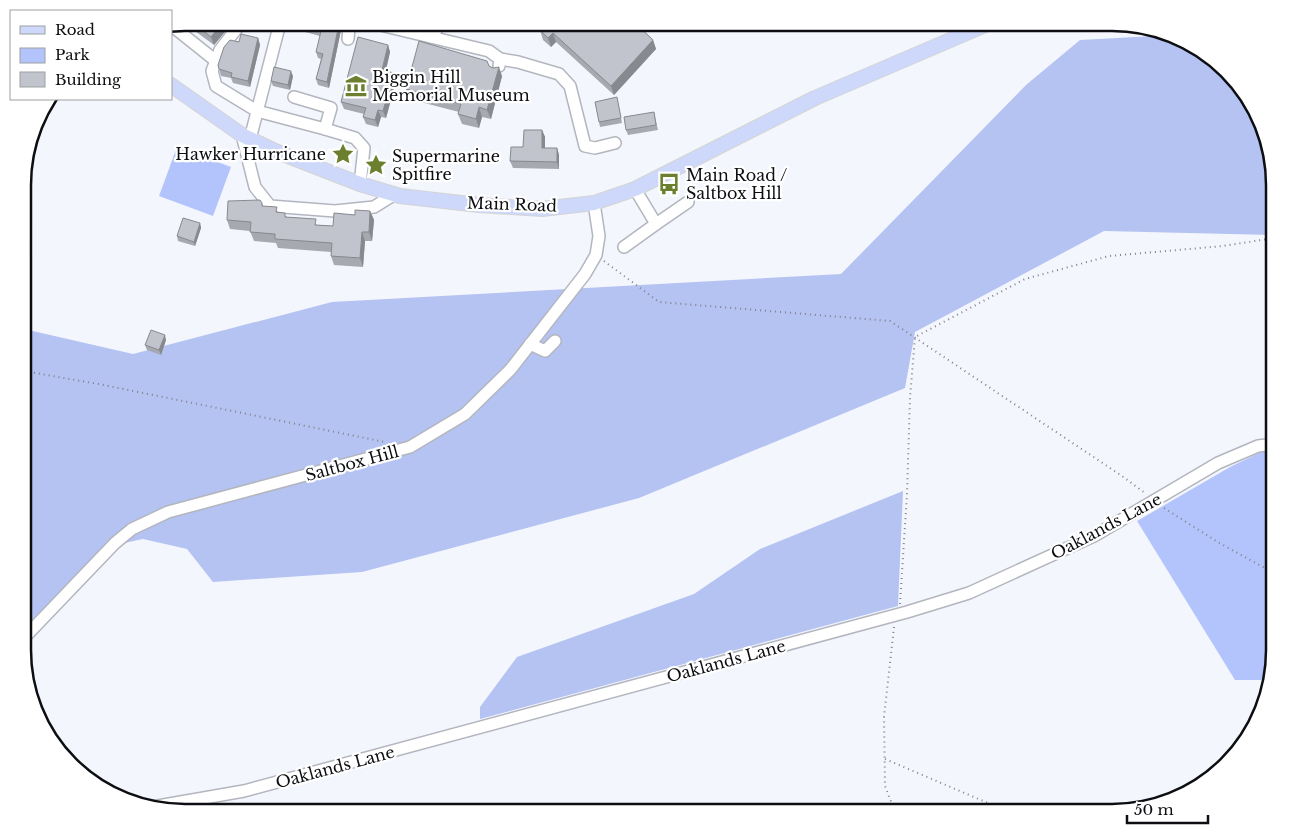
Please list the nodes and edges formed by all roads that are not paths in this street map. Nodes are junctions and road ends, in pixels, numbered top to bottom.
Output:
1 (969, 31) edge
2 (180, 32) edge
3 (234, 32) edge
4 (277, 32) edge
5 (348, 32) edge
6 (411, 32) edge
7 (435, 32) edge
8 (432, 37) junction
9 (348, 39) dead end
10 (216, 60) junction
11 (172, 86) edge
12 (294, 97) dead end
13 (257, 111) junction
14 (325, 128) junction
15 (246, 137) junction
16 (615, 143) dead end
17 (360, 184) junction
18 (635, 189) junction
19 (394, 194) junction
20 (688, 202) dead end
21 (594, 203) junction
22 (656, 224) junction
23 (624, 247) dead end
24 (556, 341) dead end
25 (530, 344) junction
26 (1265, 445) edge
27 (31, 631) edge
28 (176, 803) edge

1 - 18 main road, Main Road
2 - 10 street
3 - 10 street
4 - 13 street
5 - 9 street
6 - 8 street
7 - 8 street
8 - 16 street
10 - 13 street
11 - 15 main road, Main Road
12 - 14 street
13 - 14 street
13 - 15 street
14 - 17 street
15 - 17 main road, Main Road
15 - 19 street
17 - 19 main road, Main Road
18 - 21 main road, Main Road
18 - 22 street
19 - 21 main road, Main Road
20 - 22 street
21 - 25 street, Saltbox Hill
22 - 23 street
24 - 25 street
25 - 27 street, Saltbox Hill
26 - 28 street, Oaklands Lane

